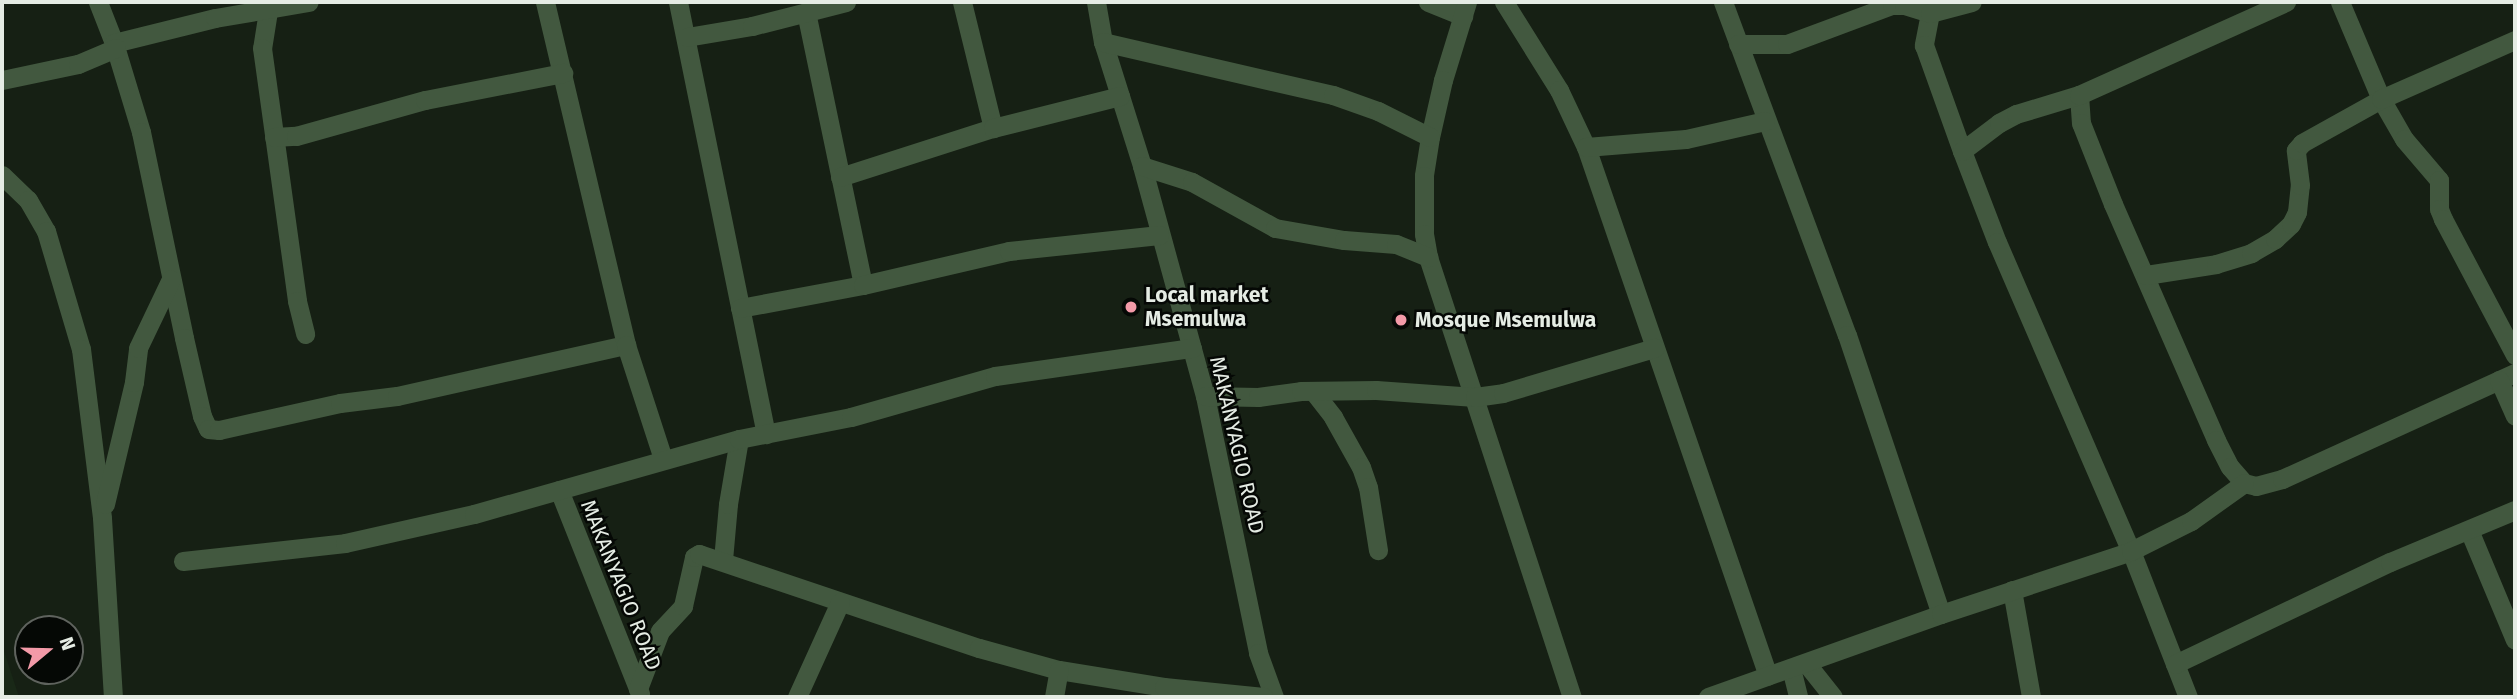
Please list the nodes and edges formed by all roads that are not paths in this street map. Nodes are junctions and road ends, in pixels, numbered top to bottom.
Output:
1 (98, 2) edge
2 (309, 2) edge
3 (545, 2) edge
4 (678, 2) edge
5 (846, 2) edge
6 (962, 2) edge
7 (1096, 2) edge
8 (1428, 2) edge
9 (1504, 2) edge
10 (1723, 2) edge
11 (1972, 2) edge
12 (2286, 2) edge
13 (2340, 2) edge
14 (1465, 9) edge
15 (268, 11) junction
16 (806, 12) junction
17 (1930, 13) junction
18 (687, 37) junction
19 (2515, 40) edge
20 (1103, 42) junction
21 (1738, 44) junction
22 (115, 46) junction
23 (563, 73) junction
24 (2, 80) edge
25 (2079, 95) junction
26 (1121, 96) junction
27 (2381, 99) junction
28 (1765, 121) junction
29 (992, 128) junction
30 (274, 137) junction
31 (1430, 137) junction
32 (1586, 148) junction
33 (1962, 151) junction
34 (1142, 166) junction
35 (2, 175) edge
36 (840, 177) junction
37 (1159, 235) junction
38 (1428, 257) junction
39 (2146, 275) junction
40 (171, 279) junction
41 (863, 285) junction
42 (740, 308) junction
43 (305, 334) dead end
44 (626, 345) junction
45 (1192, 348) junction
46 (1654, 348) junction
47 (2515, 355) edge
48 (2507, 376) edge
49 (1313, 391) junction
50 (1205, 396) junction
51 (1475, 397) junction
52 (2515, 416) edge
53 (766, 434) junction
54 (739, 439) junction
55 (663, 458) junction
56 (2244, 483) junction
57 (559, 490) junction
58 (2515, 510) edge
59 (102, 518) junction
60 (2469, 530) junction
61 (1378, 551) dead end
62 (2132, 551) junction
63 (723, 560) junction
64 (183, 561) dead end
65 (2012, 590) junction
66 (840, 602) junction
67 (1941, 614) junction
68 (2515, 640) edge
69 (2175, 664) junction
70 (1798, 665) junction
71 (1059, 670) junction
72 (1768, 676) junction
73 (640, 693) edge
74 (113, 697) edge
75 (797, 697) edge
76 (1054, 697) edge
77 (1264, 697) edge
78 (1274, 697) edge
79 (1572, 697) edge
80 (1708, 697) edge
81 (1798, 697) edge
82 (1833, 697) edge
83 (2031, 697) edge
84 (2188, 697) edge

1 - 22 street
2 - 15 street
3 - 23 street
4 - 18 street
5 - 16 street
6 - 29 street
7 - 20 street, MAKANYAGIO ROAD
8 - 14 street
9 - 32 street
10 - 21 street
11 - 17 street
12 - 25 street
13 - 27 street
14 - 31 street
15 - 22 street
15 - 30 street
16 - 18 street
16 - 36 street
17 - 21 street
17 - 33 street
18 - 42 street
19 - 27 street
20 - 26 street, MAKANYAGIO ROAD
20 - 31 street
21 - 28 street
22 - 24 street
22 - 40 street
23 - 30 street
23 - 44 street
25 - 33 street
25 - 39 street
26 - 29 street
26 - 34 street, MAKANYAGIO ROAD
27 - 39 street
27 - 47 street
28 - 32 street
28 - 67 street
29 - 36 street
30 - 43 street
31 - 38 street
32 - 46 street
33 - 62 street
34 - 37 street, MAKANYAGIO ROAD
34 - 38 street
35 - 59 street
36 - 41 street
37 - 41 street
37 - 45 street, MAKANYAGIO ROAD
38 - 51 street
39 - 56 street
40 - 44 street
40 - 59 street
41 - 42 street
42 - 53 street
44 - 55 street
45 - 50 street, MAKANYAGIO ROAD
45 - 53 street
46 - 51 street
46 - 72 street
48 - 52 street
48 - 56 street
49 - 50 street
49 - 51 street
49 - 61 street
50 - 78 street, MAKANYAGIO ROAD
51 - 79 street
53 - 54 street
54 - 55 street
54 - 63 street
55 - 57 street
56 - 62 street
57 - 64 street
57 - 73 street, MAKANYAGIO ROAD
58 - 60 street
59 - 74 street
60 - 68 street
60 - 69 street
62 - 65 street
62 - 69 street
63 - 66 street
63 - 73 street
65 - 67 street
65 - 83 street
66 - 71 street
66 - 75 street
67 - 70 street
69 - 84 street
70 - 72 street
70 - 81 street
70 - 82 street
71 - 76 street
71 - 77 street
72 - 80 street

